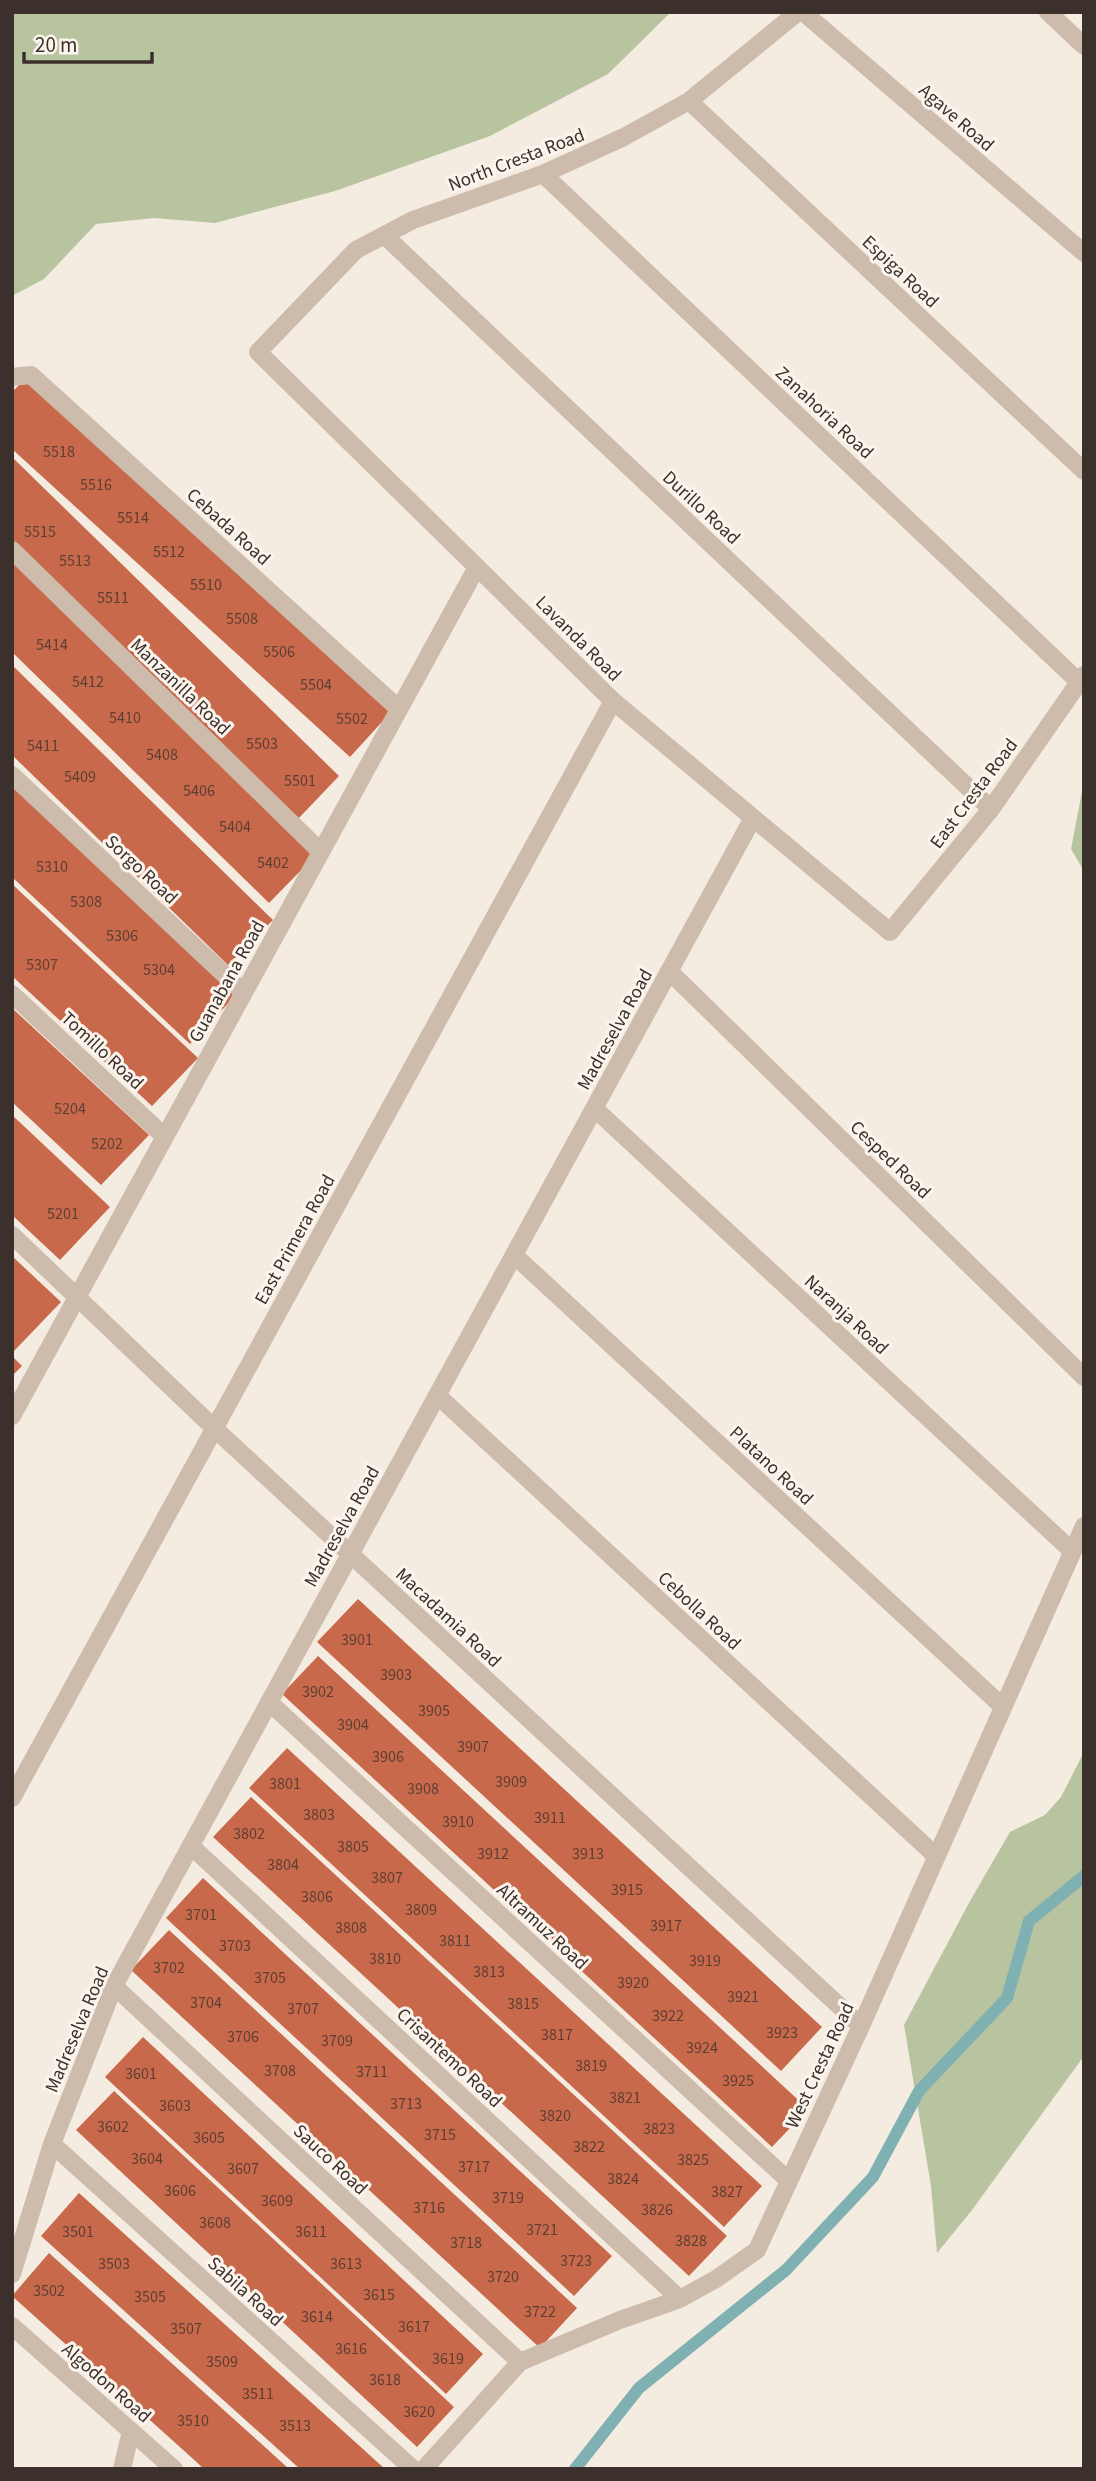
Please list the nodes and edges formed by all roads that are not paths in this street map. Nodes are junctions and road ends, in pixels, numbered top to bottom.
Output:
1 (801, 12) edge
2 (1048, 12) edge
3 (1084, 46) edge
4 (689, 101) junction
5 (543, 174) junction
6 (384, 235) junction
7 (1084, 253) edge
8 (258, 352) joint
9 (12, 377) edge
10 (1084, 471) edge
11 (12, 550) edge
12 (477, 567) junction
13 (1081, 678) edge
14 (613, 701) junction
15 (399, 709) junction
16 (12, 775) edge
17 (991, 809) junction
18 (753, 818) junction
19 (321, 852) junction
20 (890, 932) joint
21 (669, 971) junction
22 (12, 993) edge
23 (244, 993) junction
24 (594, 1108) junction
25 (165, 1137) junction
26 (12, 1235) edge
27 (514, 1255) junction
28 (78, 1297) junction
29 (1084, 1377) edge
30 (437, 1395) junction
31 (12, 1416) edge
32 (214, 1428) junction
33 (1084, 1526) edge
34 (1072, 1550) junction
35 (350, 1553) junction
36 (269, 1702) junction
37 (1003, 1707) junction
38 (12, 1798) edge
39 (191, 1846) junction
40 (936, 1856) junction
41 (114, 1986) junction
42 (861, 2026) junction
43 (52, 2144) junction
44 (789, 2181) junction
45 (12, 2274) edge
46 (680, 2299) junction
47 (12, 2326) edge
48 (520, 2362) junction
49 (131, 2431) junction
50 (122, 2469) edge
51 (174, 2469) edge
52 (413, 2469) edge
53 (424, 2469) edge

1 - 4 street, North Cresta Road
1 - 7 street, Agave Road
2 - 3 street
4 - 5 street, North Cresta Road
4 - 10 street, Espiga Road
5 - 6 street, North Cresta Road
5 - 13 street, Zanahoria Road
6 - 8 street, North Cresta Road
6 - 17 street, Durillo Road
8 - 12 street, Lavanda Road
9 - 15 street, Cebada Road
11 - 19 street, Manzanilla Road
12 - 14 street, Lavanda Road
12 - 15 street, Guanabana Road
13 - 17 street, East Cresta Road
14 - 18 street, Lavanda Road
14 - 32 street, East Primera Road
15 - 19 street, Guanabana Road
16 - 23 street, Sorgo Road
17 - 20 street, East Cresta Road
18 - 20 street, Lavanda Road
18 - 21 street, Madreselva Road
19 - 23 street, Guanabana Road
21 - 24 street, Madreselva Road
21 - 29 street, Cesped Road
22 - 25 street, Tomillo Road
23 - 25 street, Guanabana Road
24 - 27 street, Madreselva Road
24 - 34 street, Naranja Road
25 - 28 street, Guanabana Road
26 - 28 street, Macadamia Road
27 - 30 street, Madreselva Road
27 - 37 street, Platano Road
28 - 31 street, Guanabana Road
28 - 32 street, Macadamia Road
30 - 35 street, Madreselva Road
30 - 40 street, Cebolla Road
32 - 35 street, Macadamia Road
32 - 38 street, East Primera Road
33 - 34 street, West Cresta Road
34 - 37 street, West Cresta Road
35 - 36 street, Madreselva Road
35 - 42 street, Macadamia Road
36 - 39 street, Madreselva Road
36 - 44 street, Altramuz Road
37 - 40 street, West Cresta Road
39 - 41 street, Madreselva Road
39 - 46 street, Crisantemo Road
40 - 42 street, West Cresta Road
41 - 43 street, Madreselva Road
41 - 48 street, Sauco Road
42 - 44 street, West Cresta Road
43 - 45 street, Madreselva Road
43 - 52 street, Sabila Road
44 - 46 street, West Cresta Road
46 - 48 street, West Cresta Road
47 - 49 street, Algodon Road
48 - 53 street, West Cresta Road
49 - 50 street
49 - 51 street, Algodon Road

